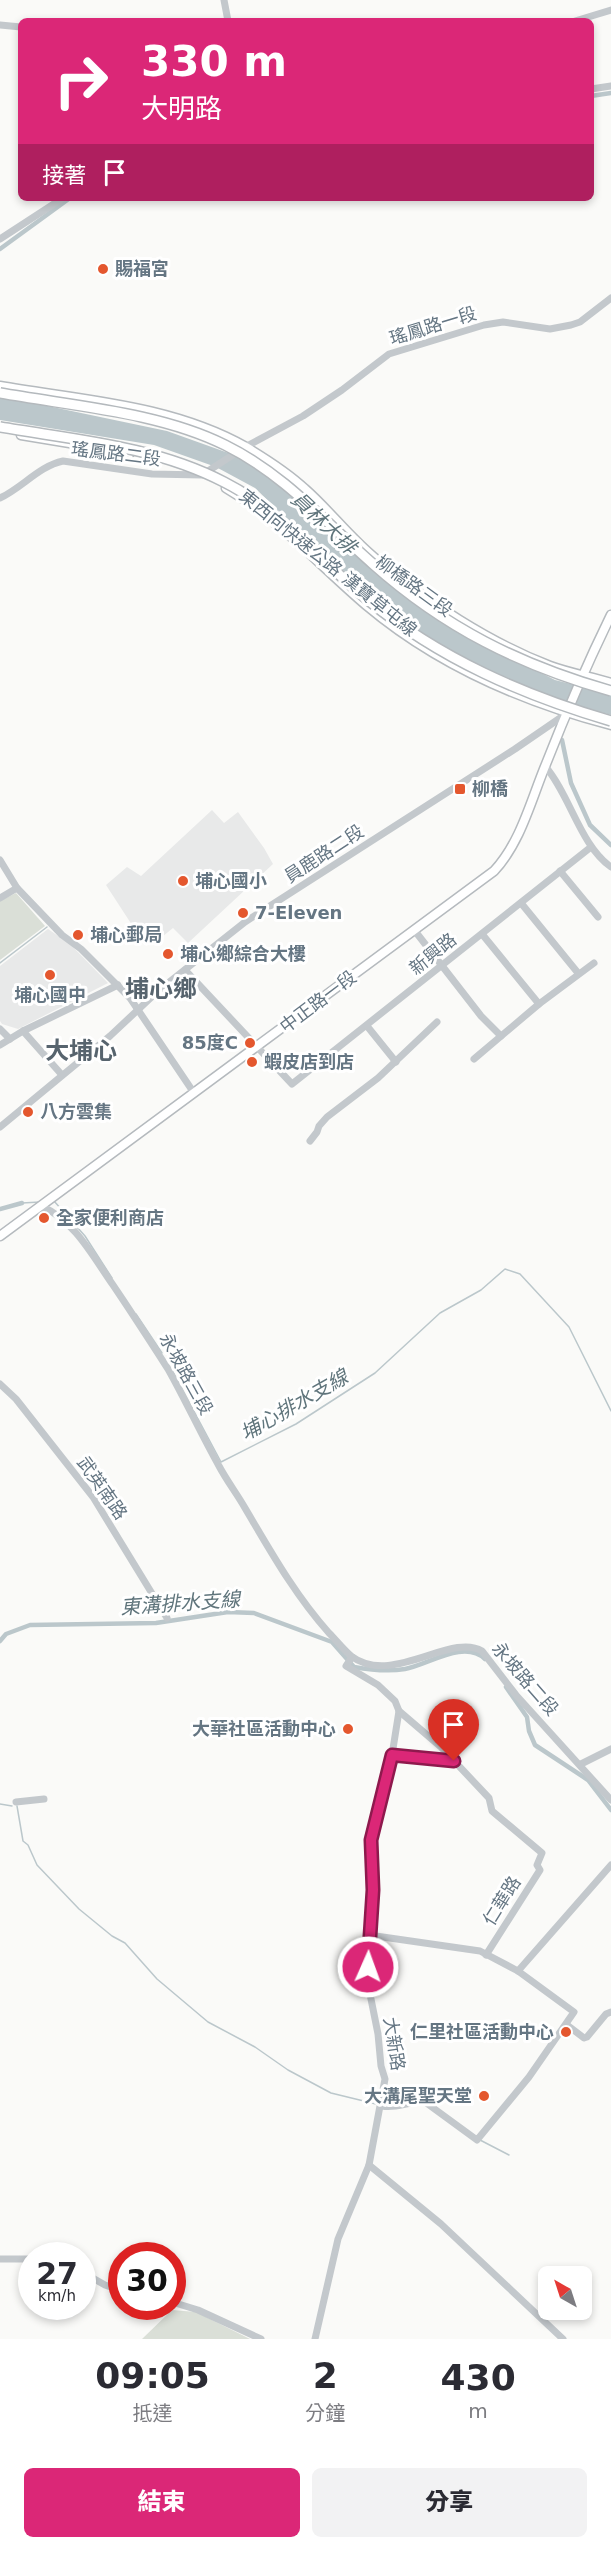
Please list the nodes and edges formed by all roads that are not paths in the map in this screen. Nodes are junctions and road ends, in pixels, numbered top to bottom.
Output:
1 (224, 0) edge
2 (611, 10) edge
3 (227, 18) edge
4 (585, 18) edge
5 (0, 25) edge
6 (18, 27) edge
7 (611, 86) edge
8 (594, 89) edge
9 (58, 201) edge
10 (0, 239) edge
11 (611, 298) edge
12 (0, 386) edge
13 (0, 393) edge
14 (0, 429) edge
15 (245, 447) junction
16 (205, 473) junction
17 (0, 498) edge
18 (611, 615) edge
19 (582, 675) junction
20 (611, 683) edge
21 (611, 691) edge
22 (567, 710) junction
23 (611, 721) edge
24 (611, 725) edge
25 (545, 765) junction
26 (591, 847) junction
27 (0, 860) edge
28 (611, 867) edge
29 (560, 871) junction
30 (17, 888) junction
31 (0, 898) edge
32 (521, 903) junction
33 (598, 917) dead end
34 (415, 931) junction
35 (482, 934) junction
36 (594, 963) dead end
37 (442, 966) junction
38 (185, 970) junction
39 (578, 973) junction
40 (118, 986) junction
41 (539, 1004) junction
42 (138, 1011) junction
43 (437, 1022) dead end
44 (367, 1026) junction
45 (0, 1029) edge
46 (23, 1031) junction
47 (501, 1036) junction
48 (10, 1039) junction
49 (0, 1045) edge
50 (258, 1046) junction
51 (474, 1059) dead end
52 (396, 1062) junction
53 (62, 1075) junction
54 (194, 1093) junction
55 (0, 1127) edge
56 (310, 1141) dead end
57 (41, 1206) junction
58 (0, 1236) edge
59 (0, 1384) edge
60 (167, 1618) dead end
61 (352, 1657) junction
62 (399, 1711) junction
63 (611, 1749) edge
64 (392, 1755) junction
65 (454, 1761) junction
66 (581, 1764) junction
67 (44, 1799) dead end
68 (611, 1800) edge
69 (16, 1802) dead end
70 (611, 1865) edge
71 (369, 1935) junction
72 (486, 1955) junction
73 (518, 1971) junction
74 (611, 2012) edge
75 (567, 2025) junction
76 (382, 2106) junction
77 (369, 2165) junction
78 (0, 2259) edge
79 (18, 2259) edge
80 (186, 2306) edge
81 (257, 2338) edge
82 (315, 2339) edge
83 (563, 2339) edge

1 - 3 street
2 - 4 street
5 - 6 street
7 - 8 street
9 - 10 street
11 - 15 street, 瑤鳳路一段
12 - 15 main road, 柳橋路三段
13 - 21 highway, 東西向快速公路 漢寶草屯線, bridge
14 - 16 main road
14 - 23 highway, 東西向快速公路 漢寶草屯線, bridge
15 - 16 street, 瑤鳳路一段
15 - 19 main road, 柳橋路三段
16 - 17 street, 瑤鳳路二段
16 - 22 main road
18 - 19 main road, 中正路一段
19 - 20 main road, 柳橋路三段
19 - 22 main road, 中正路一段
22 - 24 main road
22 - 25 main road, 中正路一段
22 - 38 street, 員鹿路二段
25 - 26 street
25 - 34 main road, 中正路一段
26 - 28 street
26 - 29 street, 新興路
27 - 30 street
29 - 32 street, 新興路
29 - 33 street
30 - 31 street
30 - 40 street
32 - 35 street, 新興路
32 - 39 street
34 - 37 street
34 - 50 main road, 中正路一段
35 - 37 street, 新興路
35 - 41 street
36 - 39 street
37 - 44 street, 新興路
37 - 47 street
38 - 42 street, 員鹿路二段
38 - 50 street
39 - 41 street
40 - 42 street
40 - 46 street
41 - 47 street
42 - 53 street, 員鹿路二段
42 - 54 street
43 - 52 street
44 - 50 street, 新興路
44 - 52 street
45 - 48 street
46 - 48 street
46 - 53 street
47 - 51 street
48 - 49 street
50 - 54 main road, 中正路一段
52 - 56 street
53 - 55 street, 員鹿路二段
54 - 57 main road, 中正路一段
57 - 58 main road, 中正路一段
57 - 61 street, 永坡路三段
59 - 60 street, 武英南路
61 - 62 street
61 - 66 street, 永坡路二段
62 - 64 street, 大新路
62 - 65 street, 仁華路
63 - 66 street
64 - 65 street
64 - 71 street, 大新路
65 - 72 street, 仁華路
66 - 68 street, 永坡路二段
67 - 69 street
70 - 73 street
71 - 72 street
71 - 76 street, 大新路
72 - 73 street
73 - 75 street
74 - 75 street
75 - 76 street
76 - 77 street, 大新路
77 - 82 street, 大新路
77 - 83 street
78 - 79 street
80 - 81 street

